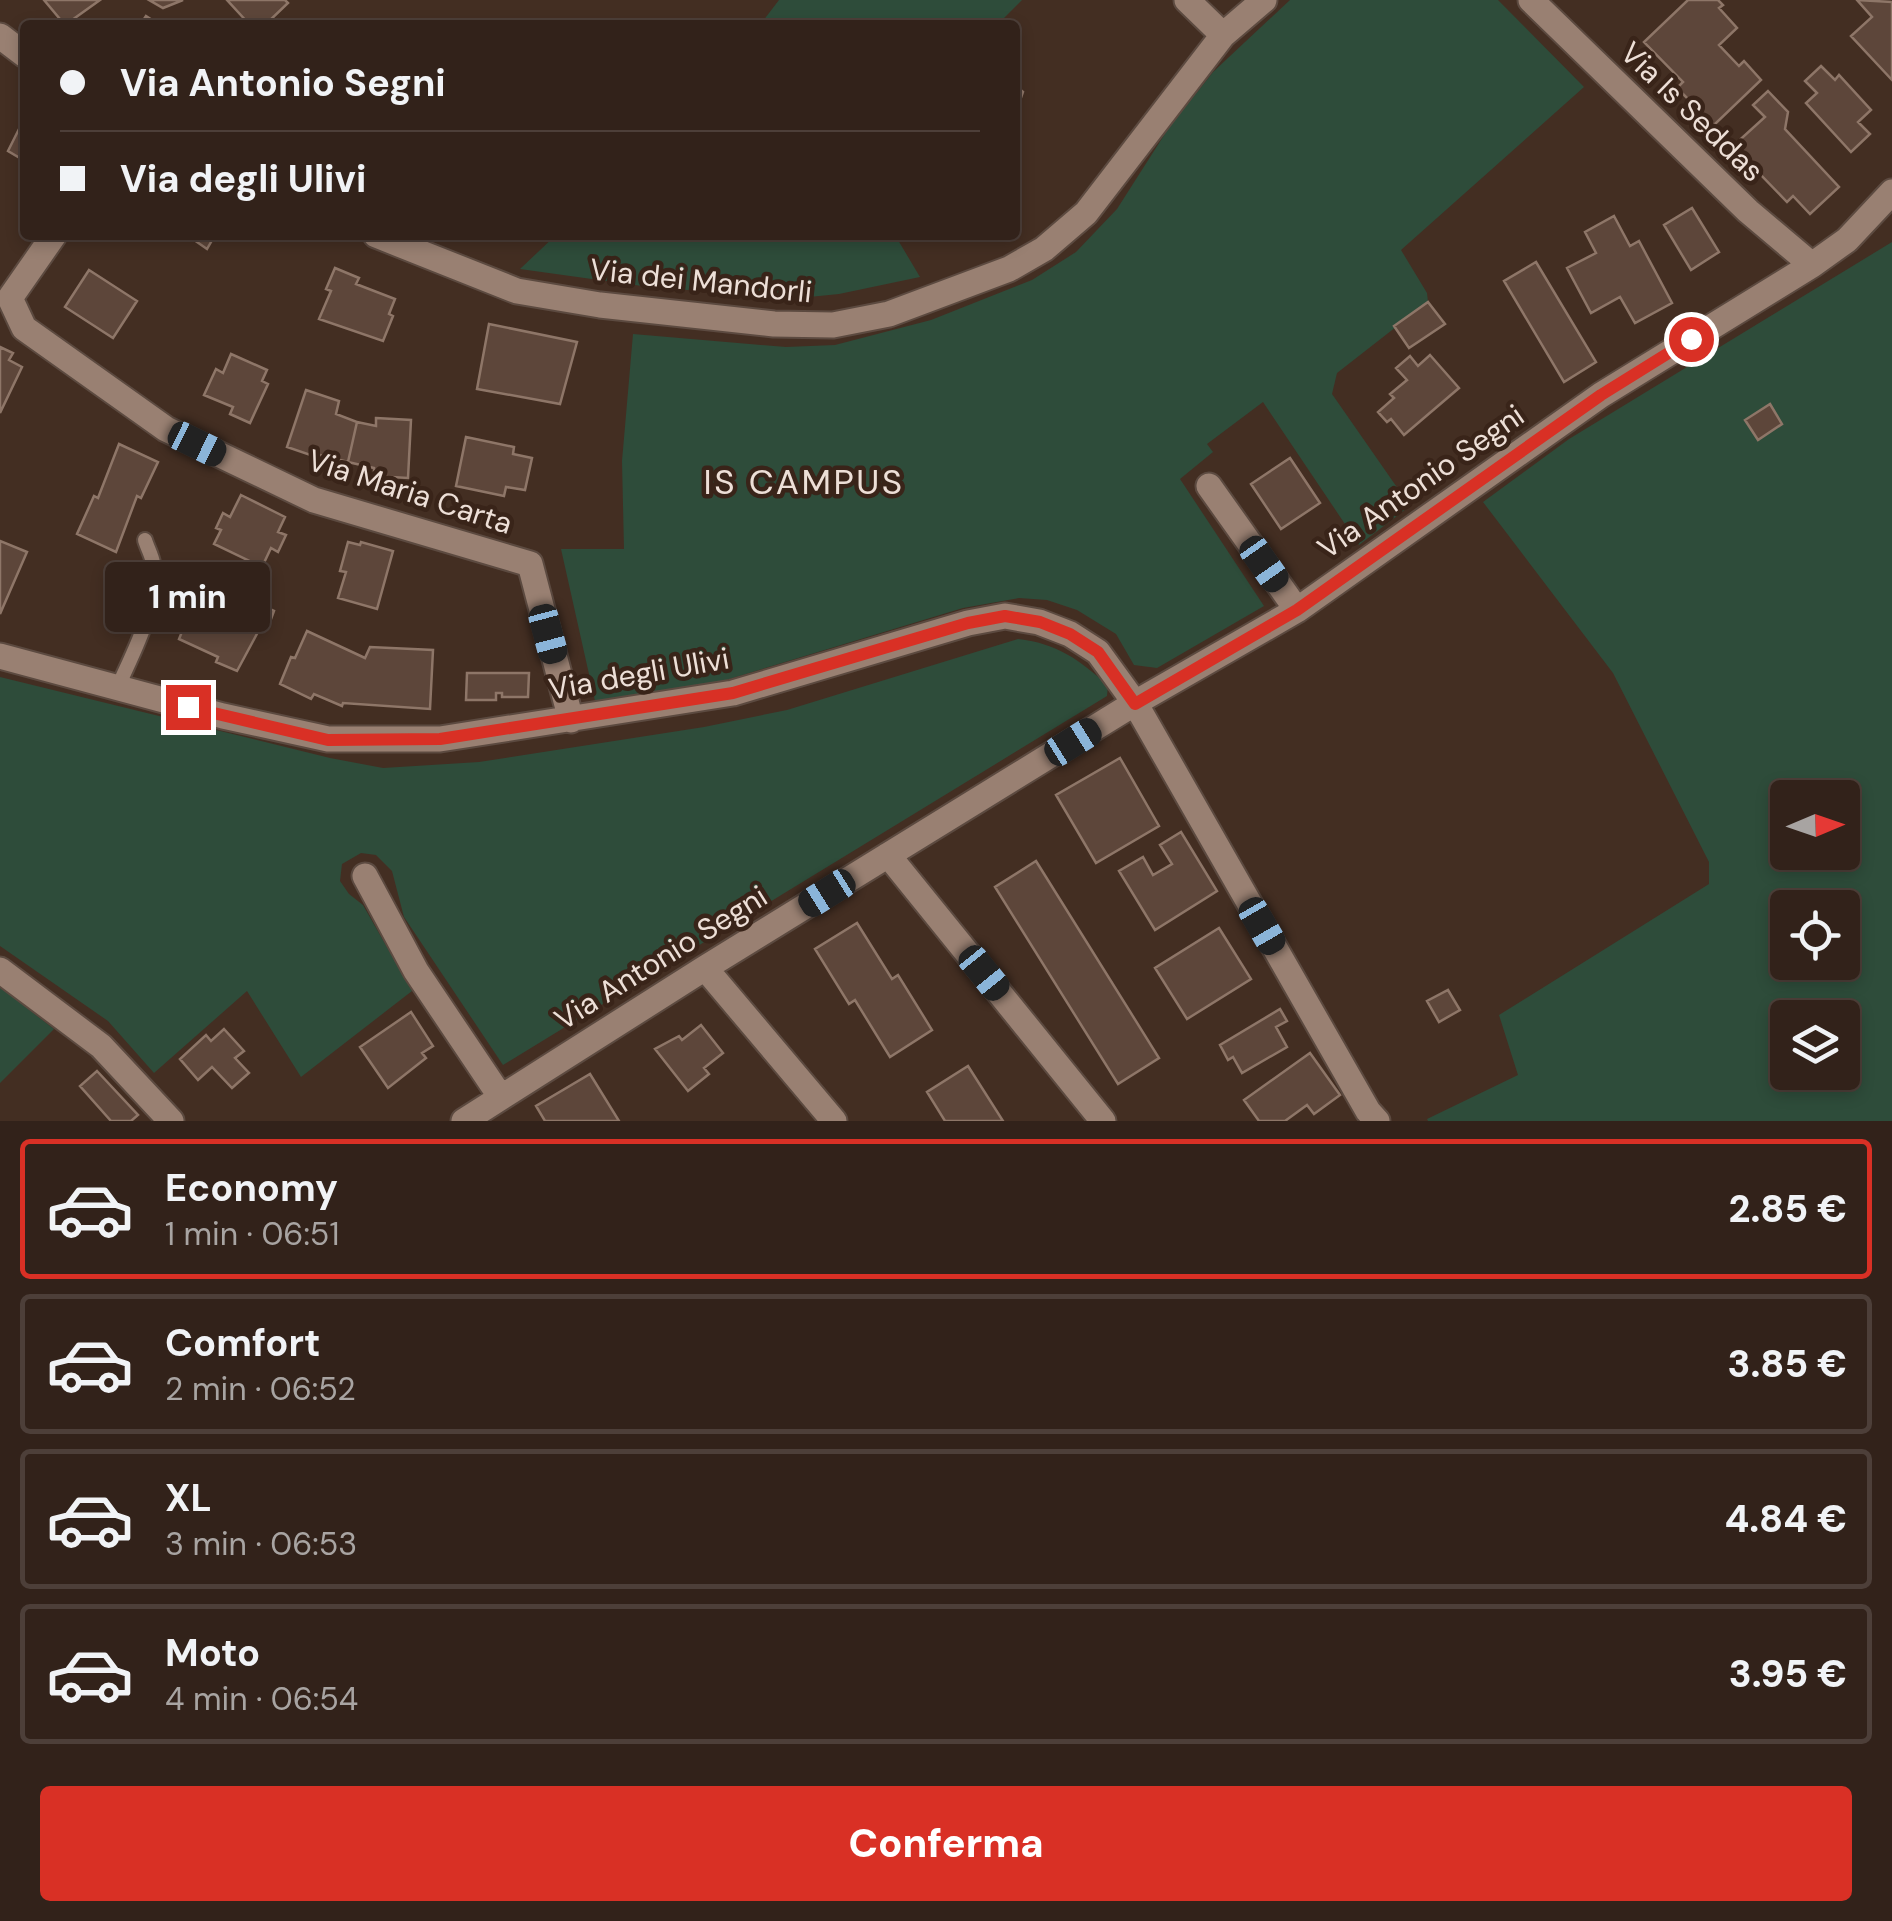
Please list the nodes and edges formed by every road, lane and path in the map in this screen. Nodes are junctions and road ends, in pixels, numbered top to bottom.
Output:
1 (1186, 0) edge
2 (1264, 0) edge
3 (1531, 0) edge
4 (1223, 35) junction
5 (0, 36) edge
6 (20, 51) edge
7 (1892, 192) edge
8 (51, 240) edge
9 (389, 240) edge
10 (1812, 265) junction
11 (1209, 486) dead end
12 (144, 540) dead end
13 (1297, 610) junction
14 (0, 656) edge
15 (117, 689) junction
16 (1135, 704) junction
17 (570, 720) junction
18 (888, 855) junction
19 (366, 876) dead end
20 (704, 968) junction
21 (0, 970) edge
22 (500, 1096) junction
23 (1366, 1118) edge
24 (171, 1121) edge
25 (464, 1121) edge
26 (834, 1121) edge
27 (1104, 1121) edge

1 - 4 street
2 - 4 street, Via dei Mandorli
3 - 10 street, Via Is Seddas
4 - 9 street, Via dei Mandorli
5 - 6 street
7 - 10 street, Via Antonio Segni
8 - 17 street, Via Maria Carta
10 - 13 street, Via Antonio Segni
11 - 13 street
12 - 15 lane
13 - 16 street, Via Antonio Segni
14 - 15 street, Via degli Ulivi
15 - 17 street, Via degli Ulivi
16 - 17 street, Via degli Ulivi
16 - 18 street, Via Antonio Segni
16 - 23 street, Via degli Ulivi
18 - 20 street, Via Antonio Segni
18 - 27 street
19 - 22 street
20 - 22 street, Via Antonio Segni
20 - 26 street
21 - 24 street
22 - 25 street, Via Antonio Segni

